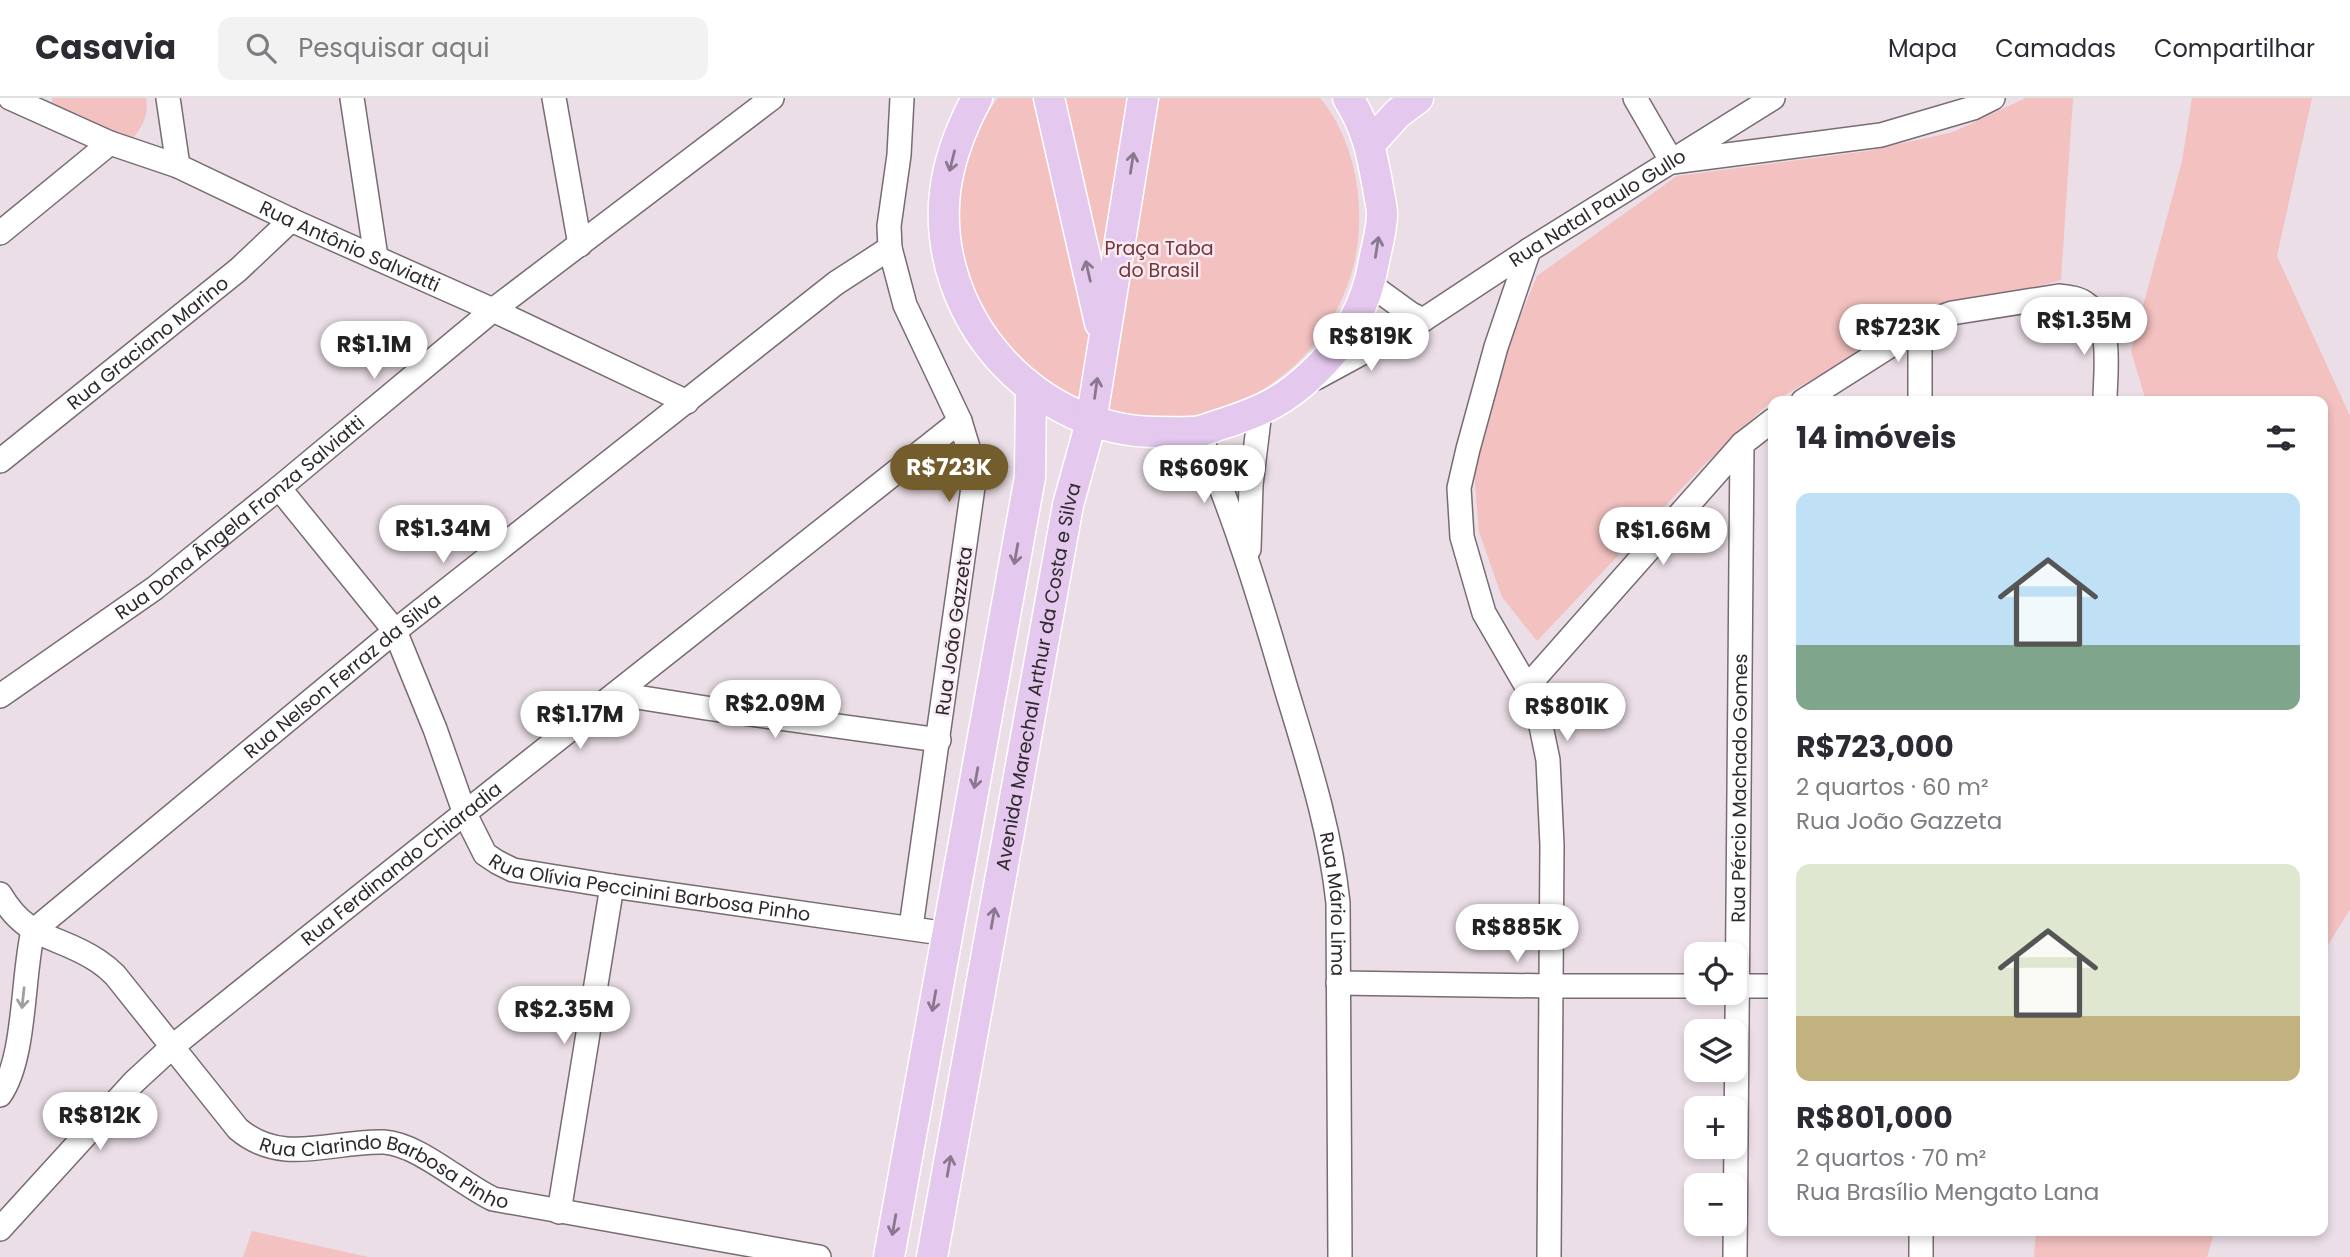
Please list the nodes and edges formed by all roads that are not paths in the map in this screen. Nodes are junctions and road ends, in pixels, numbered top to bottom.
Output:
1 (10, 98) edge
2 (168, 98) edge
3 (352, 98) edge
4 (554, 98) edge
5 (772, 98) edge
6 (902, 98) edge
7 (978, 98) edge
8 (1049, 98) edge
9 (1143, 98) edge
10 (1348, 98) edge
11 (1418, 98) edge
12 (1635, 98) edge
13 (1773, 98) edge
14 (1993, 98) edge
15 (50, 108) edge
16 (739, 109) edge
17 (110, 143) junction
18 (1370, 144) junction
19 (1672, 162) junction
20 (178, 166) junction
21 (291, 220) junction
22 (0, 233) edge
23 (580, 245) junction
24 (890, 248) junction
25 (1529, 250) junction
26 (376, 257) junction
27 (1371, 285) junction
28 (493, 310) junction
29 (1423, 320) junction
30 (1920, 327) junction
31 (1103, 337) junction
32 (1297, 388) junction
33 (1031, 389) junction
34 (1811, 396) edge
35 (1920, 396) edge
36 (2105, 396) edge
37 (687, 402) junction
38 (1260, 411) junction
39 (960, 421) junction
40 (1091, 422) junction
41 (1768, 424) edge
42 (1198, 431) junction
43 (1140, 433) junction
44 (1742, 444) junction
45 (0, 460) edge
46 (1076, 479) junction
47 (279, 488) junction
48 (1249, 563) junction
49 (395, 631) junction
50 (1527, 687) junction
51 (618, 694) junction
52 (0, 696) edge
53 (939, 740) junction
54 (465, 814) junction
55 (612, 886) junction
56 (0, 894) edge
57 (911, 928) junction
58 (33, 931) junction
59 (1736, 942) edge
60 (944, 947) junction
61 (984, 969) junction
62 (1338, 983) junction
63 (1551, 986) junction
64 (1684, 986) edge
65 (1747, 986) edge
66 (1768, 986) edge
67 (1735, 1005) edge
68 (173, 1047) junction
69 (0, 1095) edge
70 (559, 1212) junction
71 (0, 1229) edge
72 (1921, 1236) edge
73 (820, 1257) edge
74 (888, 1257) edge
75 (932, 1257) edge
76 (1340, 1257) edge
77 (1549, 1257) edge
78 (1735, 1257) edge
79 (1921, 1257) edge

1 - 15 street, Rua Antônio Salviatti
2 - 20 street
3 - 26 street
4 - 23 street
5 - 16 street, Rua Dona Ângela Fronza Salviatti
6 - 24 street, Rua João Gazzeta
7 -> 33 main road
31 -> 8 main road
31 -> 9 main road, Avenida Marechal Arthur da Costa e Silva
10 - 18 main road
11 - 18 main road
12 - 19 street
13 - 19 street, Rua Natal Paulo Gullo
14 - 19 street
15 - 17 street, Rua Antônio Salviatti
16 - 23 street, Rua Dona Ângela Fronza Salviatti
17 - 20 street, Rua Antônio Salviatti
17 - 22 street
27 -> 18 main road
19 - 25 street, Rua Natal Paulo Gullo
20 - 21 street, Rua Antônio Salviatti
21 - 26 street, Rua Antônio Salviatti
21 - 45 street, Rua Graciano Marino
23 - 28 street, Rua Dona Ângela Fronza Salviatti
24 - 37 street, Rua Nelson Ferraz da Silva
24 - 39 street, Rua João Gazzeta
25 - 29 street, Rua Natal Paulo Gullo
25 - 50 street
26 - 28 street, Rua Antônio Salviatti
27 - 29 street
27 - 32 main road
28 - 37 street, Rua Antônio Salviatti
28 - 47 street, Rua Dona Ângela Fronza Salviatti
29 - 32 street, Rua Natal Paulo Gullo
30 - 34 street
30 - 35 street
30 - 36 street
40 -> 31 main road, Avenida Marechal Arthur da Costa e Silva
32 - 38 main road
33 - 40 main road
33 -> 60 main road
37 - 49 street, Rua Nelson Ferraz da Silva
38 - 42 main road
38 - 48 street, Rua Mário Lima
39 - 51 street, Rua Ferdinando Chiaradia
39 - 53 street, Rua João Gazzeta
40 - 43 main road
40 - 46 main road, Avenida Marechal Arthur da Costa e Silva
41 - 44 street
42 - 43 main road
42 - 48 street, Rua Mário Lima
43 - 46 main road
44 - 50 street
44 - 59 street, Rua Pércio Machado Gomes
61 -> 46 main road, Avenida Marechal Arthur da Costa e Silva
47 - 49 street, Rua Olívia Peccinini Barbosa Pinho
47 - 52 street, Rua Dona Ângela Fronza Salviatti
48 - 62 street, Rua Mário Lima
49 - 54 street, Rua Olívia Peccinini Barbosa Pinho
49 - 58 street, Rua Nelson Ferraz da Silva
50 - 63 street
51 - 53 street
51 - 54 street, Rua Ferdinando Chiaradia
53 - 57 street, Rua João Gazzeta
54 - 55 street, Rua Olívia Peccinini Barbosa Pinho
54 - 68 street, Rua Ferdinando Chiaradia
55 - 57 street, Rua Olívia Peccinini Barbosa Pinho
55 - 70 street
56 - 58 street, Rua Clarindo Barbosa Pinho
57 - 60 street, Rua Olívia Peccinini Barbosa Pinho
58 - 68 street, Rua Clarindo Barbosa Pinho
58 -> 69 street
60 - 61 main road
60 -> 74 main road
75 -> 61 main road, Avenida Marechal Arthur da Costa e Silva
62 - 63 street
62 - 76 street, Rua Mário Lima
63 - 64 street
63 - 77 street
65 - 66 street
67 - 78 street, Rua Pércio Machado Gomes
68 - 70 street, Rua Clarindo Barbosa Pinho
68 - 71 street, Rua Ferdinando Chiaradia
70 - 73 street, Rua Clarindo Barbosa Pinho
72 - 79 street

